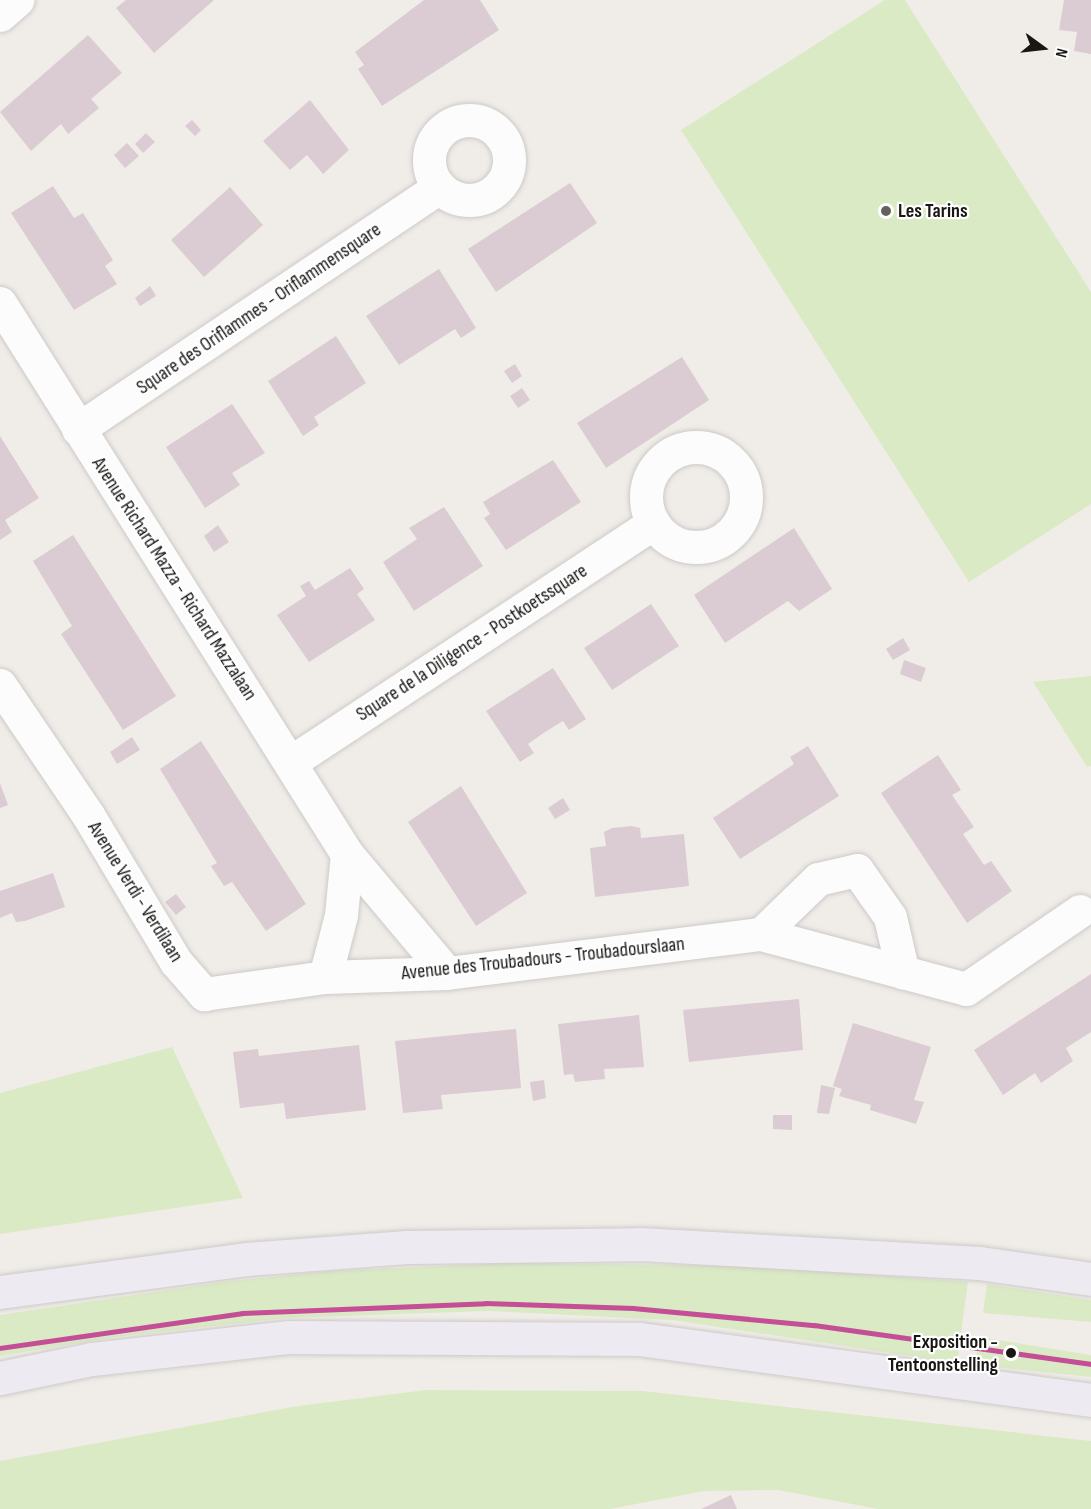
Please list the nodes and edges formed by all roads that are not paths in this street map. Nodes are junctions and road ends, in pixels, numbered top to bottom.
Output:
1 (17, 0) edge
2 (0, 15) edge
3 (439, 187) dead end
4 (0, 303) edge
5 (78, 429) junction
6 (653, 523) dead end
7 (0, 685) edge
8 (291, 762) junction
9 (347, 854) junction
10 (1080, 911) dead end
11 (761, 934) junction
12 (903, 972) junction
13 (447, 973) junction
14 (325, 977) junction
15 (1091, 1279) edge
16 (0, 1292) edge
17 (0, 1378) edge
18 (1091, 1400) edge

1 - 2 street
3 - 5 street, Square des Oriflammes - Oriflammensquare
4 - 5 street, Avenue Richard Mazza - Richard Mazzalaan
5 - 8 street, Avenue Richard Mazza - Richard Mazzalaan
6 - 8 street, Square de la Diligence - Postkoetssquare
7 - 14 street, Avenue Verdi - Verdilaan
8 - 9 street, Avenue Richard Mazza - Richard Mazzalaan
9 - 13 street, Avenue Richard Mazza - Richard Mazzalaan
9 - 14 street
10 - 12 street, Avenue des Troubadours - Troubadourslaan
11 - 12 street, Avenue des Troubadours - Troubadourslaan
11 - 12 street
11 - 13 street, Avenue des Troubadours - Troubadourslaan
13 - 14 street, Avenue des Troubadours - Troubadourslaan
15 - 16 main road
17 - 18 main road

